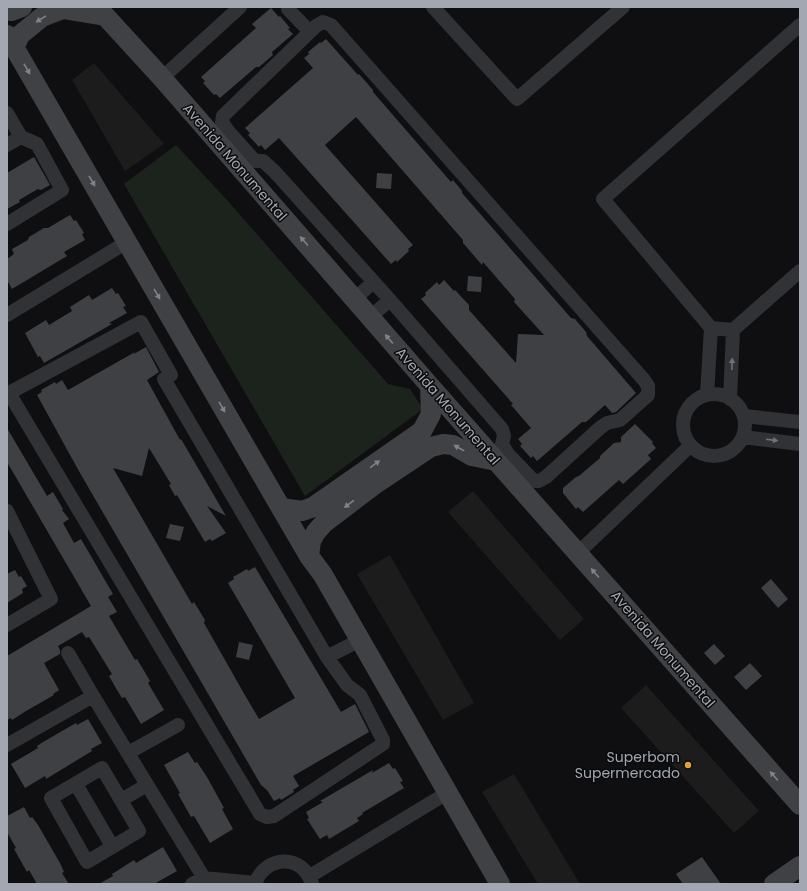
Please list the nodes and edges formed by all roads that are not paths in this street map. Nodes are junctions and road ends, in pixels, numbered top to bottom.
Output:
1 (22, 7) edge
2 (240, 7) edge
3 (433, 7) edge
4 (623, 7) edge
5 (288, 9) dead end
6 (7, 10) edge
7 (101, 11) edge
8 (800, 25) edge
9 (310, 32) junction
10 (11, 42) edge
11 (162, 78) junction
12 (7, 113) edge
13 (21, 137) junction
14 (7, 145) edge
15 (7, 224) edge
16 (127, 242) junction
17 (800, 271) edge
18 (374, 282) junction
19 (355, 299) junction
20 (390, 300) junction
21 (7, 315) edge
22 (370, 317) junction
23 (711, 328) junction
24 (733, 330) junction
25 (430, 386) junction
26 (707, 395) junction
27 (730, 399) junction
28 (744, 416) junction
29 (800, 422) edge
30 (743, 437) junction
31 (800, 444) edge
32 (690, 446) junction
33 (496, 461) junction
34 (281, 508) junction
35 (7, 511) edge
36 (11, 532) edge
37 (578, 553) junction
38 (309, 556) junction
39 (7, 625) edge
40 (360, 640) junction
41 (68, 653) dead end
42 (327, 657) junction
43 (93, 696) junction
44 (178, 725) dead end
45 (7, 745) edge
46 (128, 753) junction
47 (76, 784) junction
48 (147, 785) junction
49 (447, 793) junction
50 (121, 800) junction
51 (800, 805) edge
52 (112, 846) junction
53 (800, 866) edge
54 (311, 880) edge
55 (198, 881) edge
56 (255, 884) edge
57 (500, 884) edge
58 (774, 884) edge

1 - 6 street
2 - 11 street
3 - 4 street
5 - 9 street
7 -> 10 street
7 - 11 street, Avenida Monumental
8 - 23 street
9 - 18 street
9 - 20 street
10 -> 16 street
19 -> 11 street, Avenida Monumental
12 - 13 street
13 - 14 street
13 - 15 street
16 - 21 street
16 -> 34 street
17 - 24 street
18 - 19 street
18 - 20 street
19 - 22 street, Avenida Monumental
20 - 22 street
25 -> 22 street, Avenida Monumental
23 - 24 street
23 - 26 street
27 -> 24 street
25 - 33 street, Avenida Monumental
34 -> 25 street
26 - 27 street
26 - 32 street
27 - 28 street
28 - 29 street
28 - 30 street
30 -> 31 street
30 - 32 street
32 - 37 street
33 - 37 street, Avenida Monumental
33 -> 38 street
34 - 38 street
35 - 36 street
36 - 39 street
51 -> 37 street, Avenida Monumental
38 - 40 street
40 - 42 street
40 - 49 street
41 - 43 street
42 - 42 street
43 - 45 street
43 - 46 street
44 - 46 street
46 - 48 street
47 - 50 street
47 - 52 street
47 - 52 street
48 - 50 street
48 - 55 street
49 - 54 street
49 - 57 street
50 - 52 street
53 - 58 street
54 - 56 street
55 - 56 street

